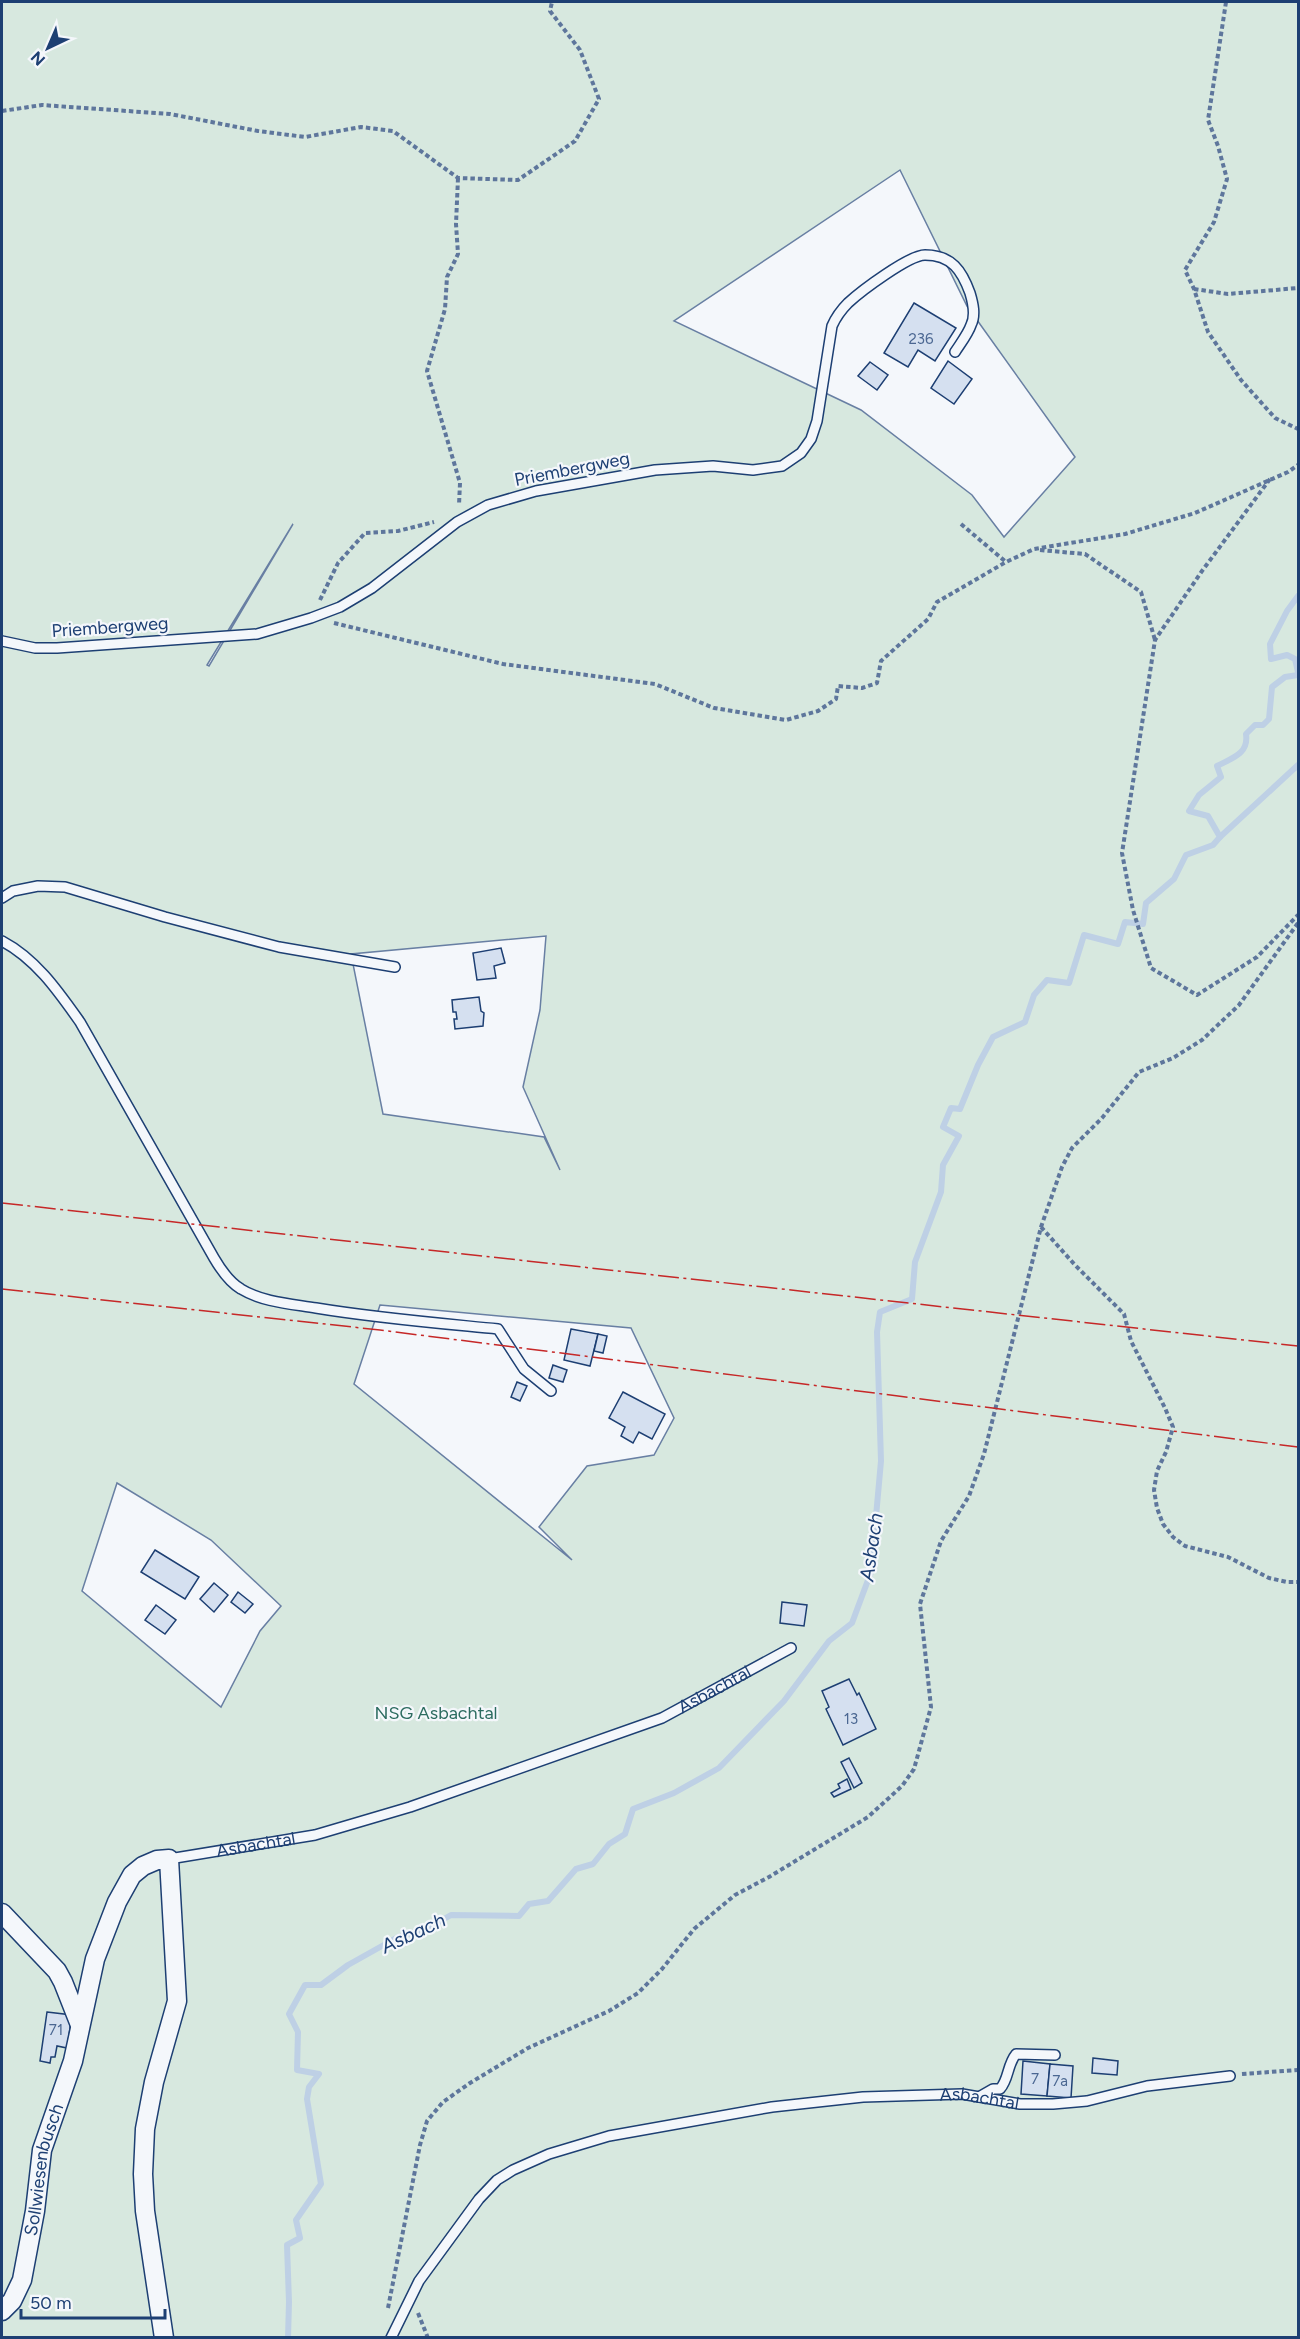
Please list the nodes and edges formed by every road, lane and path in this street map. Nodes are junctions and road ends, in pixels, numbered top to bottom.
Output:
1 (552, 2) edge
2 (1226, 2) edge
3 (2, 111) edge
4 (458, 178) junction
5 (1299, 288) edge
6 (1194, 289) junction
7 (955, 352) dead end
8 (1299, 429) edge
9 (1299, 465) edge
10 (1270, 478) junction
11 (457, 522) junction
12 (961, 524) dead end
13 (1034, 549) junction
14 (1006, 562) junction
15 (311, 618) junction
16 (1155, 640) junction
17 (2, 641) edge
18 (2, 898) edge
19 (1299, 915) edge
20 (1299, 923) edge
21 (2, 941) edge
22 (395, 967) dead end
23 (1041, 1227) junction
24 (551, 1391) dead end
25 (1299, 1582) edge
26 (791, 1648) dead end
27 (169, 1859) junction
28 (2, 1913) edge
29 (80, 2025) junction
30 (1055, 2055) dead end
31 (1299, 2070) edge
32 (1230, 2076) joint
33 (979, 2097) junction
34 (412, 2297) junction
35 (2, 2311) edge
36 (387, 2316) dead end
37 (165, 2337) edge
38 (391, 2337) edge
39 (428, 2337) edge

1 - 4 path
2 - 6 path
3 - 4 path
4 - 11 path
5 - 6 path
6 - 8 path
7 - 11 lane, Priembergweg
9 - 10 path
10 - 13 path
10 - 16 path
11 - 15 lane, Priembergweg
11 - 15 path
12 - 14 path
13 - 14 path
13 - 16 path
14 - 15 path
15 - 17 lane, Priembergweg
16 - 19 path
18 - 22 lane
20 - 23 path
21 - 24 lane
23 - 25 path
23 - 36 path
26 - 27 lane, Asbachtal
27 - 29 street, Sollwiesenbusch
27 - 37 street
28 - 29 street
29 - 35 street, Sollwiesenbusch
30 - 33 lane
31 - 32 path
32 - 33 lane, Asbachtal
33 - 34 lane, Asbachtal
34 - 38 lane, Asbachtal
34 - 39 path

